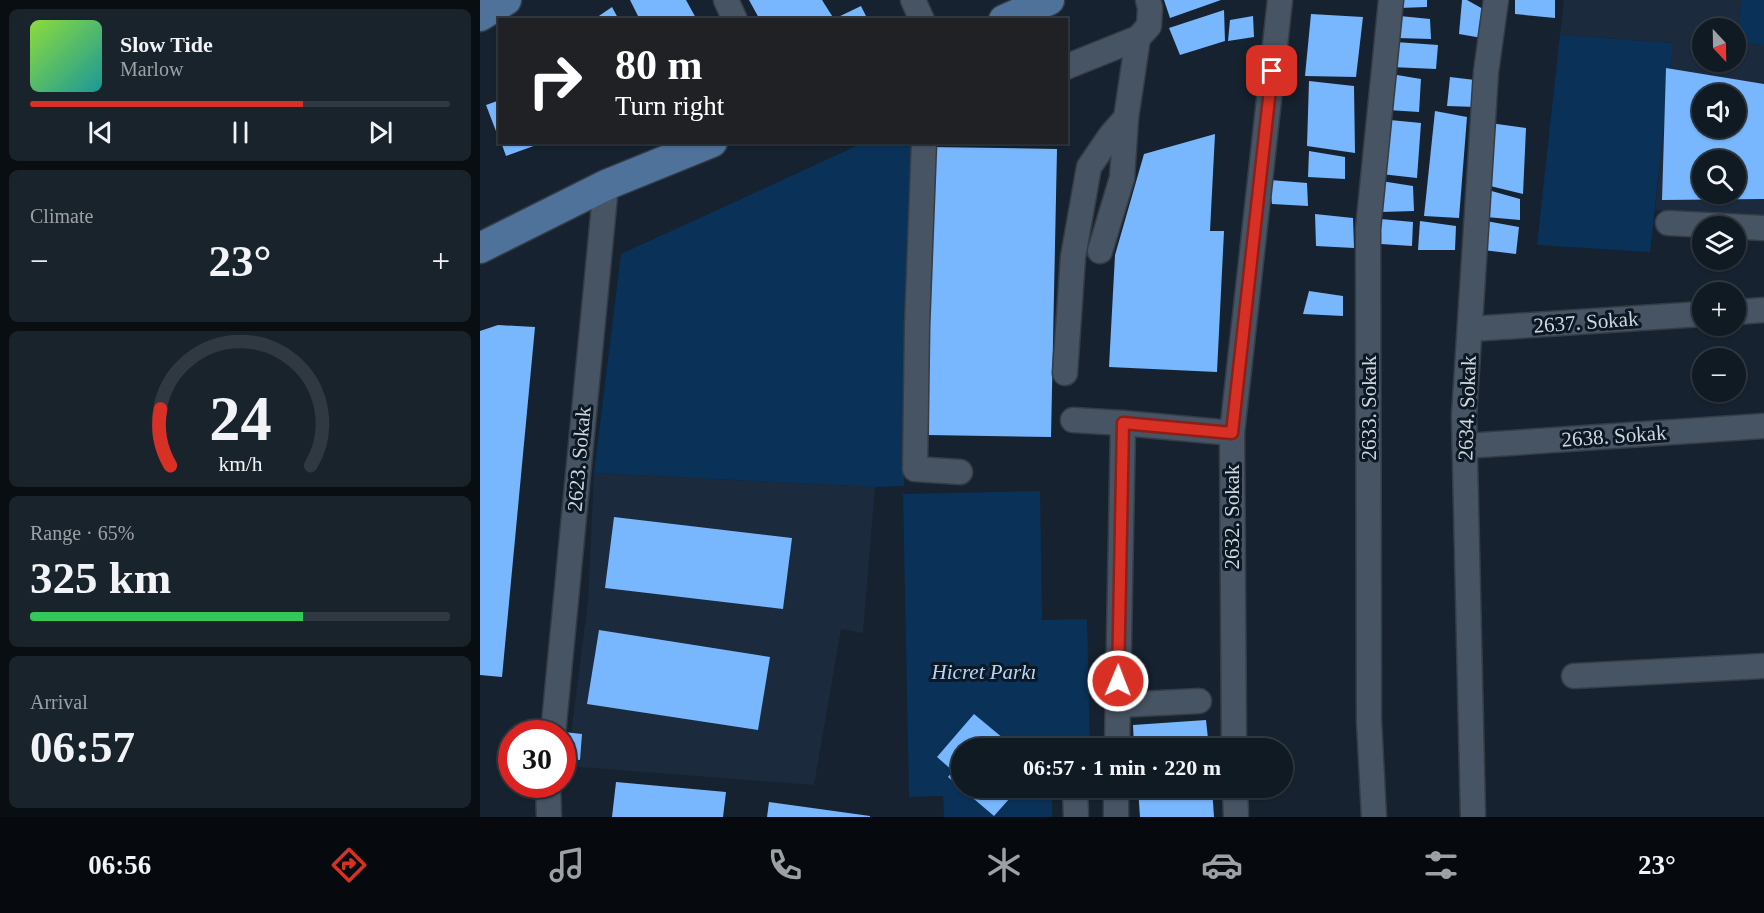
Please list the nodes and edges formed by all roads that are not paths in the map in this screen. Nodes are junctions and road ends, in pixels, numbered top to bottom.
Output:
1 (726, 0) edge
2 (913, 0) edge
3 (1049, 0) edge
4 (1148, 0) edge
5 (1280, 0) edge
6 (1391, 0) edge
7 (1496, 0) edge
8 (734, 18) edge
9 (921, 18) edge
10 (1008, 18) edge
11 (1137, 38) junction
12 (1068, 66) edge
13 (1126, 118) junction
14 (707, 144) edge
15 (924, 144) edge
16 (606, 185) junction
17 (1668, 223) dead end
18 (1764, 228) edge
19 (480, 248) edge
20 (1100, 251) dead end
21 (1764, 310) edge
22 (1746, 311) edge
23 (1692, 315) edge
24 (1470, 329) junction
25 (1065, 373) dead end
26 (1073, 420) dead end
27 (1123, 423) junction
28 (1764, 426) edge
29 (1232, 433) junction
30 (1464, 446) junction
31 (960, 472) dead end
32 (1764, 666) edge
33 (1574, 676) dead end
34 (1199, 701) dead end
35 (1118, 705) junction
36 (554, 720) edge
37 (1117, 738) edge
38 (1234, 738) edge
39 (548, 798) edge
40 (1076, 798) edge
41 (1116, 798) edge
42 (1235, 798) edge
43 (549, 817) edge
44 (1076, 817) edge
45 (1116, 817) edge
46 (1236, 817) edge
47 (1374, 817) edge
48 (1473, 817) edge

1 - 8 street
2 - 9 street
3 - 10 main road
4 - 11 street
5 - 29 street, 2632. Sokak
6 - 47 street, 2633. Sokak
7 - 24 street, 2634. Sokak
11 - 12 street
11 - 13 street
13 - 20 street
13 - 25 street
14 - 16 main road
15 - 31 street
16 - 19 main road
16 - 36 street, 2623. Sokak
17 - 18 street
21 - 22 street
23 - 24 street, 2637. Sokak
24 - 30 street, 2634. Sokak
26 - 27 street
27 - 29 street
27 - 35 street
28 - 30 street, 2638. Sokak
29 - 38 street, 2632. Sokak
30 - 48 street, 2634. Sokak
32 - 33 street
34 - 35 street
35 - 37 street
39 - 43 street
40 - 44 street
41 - 45 street
42 - 46 street

